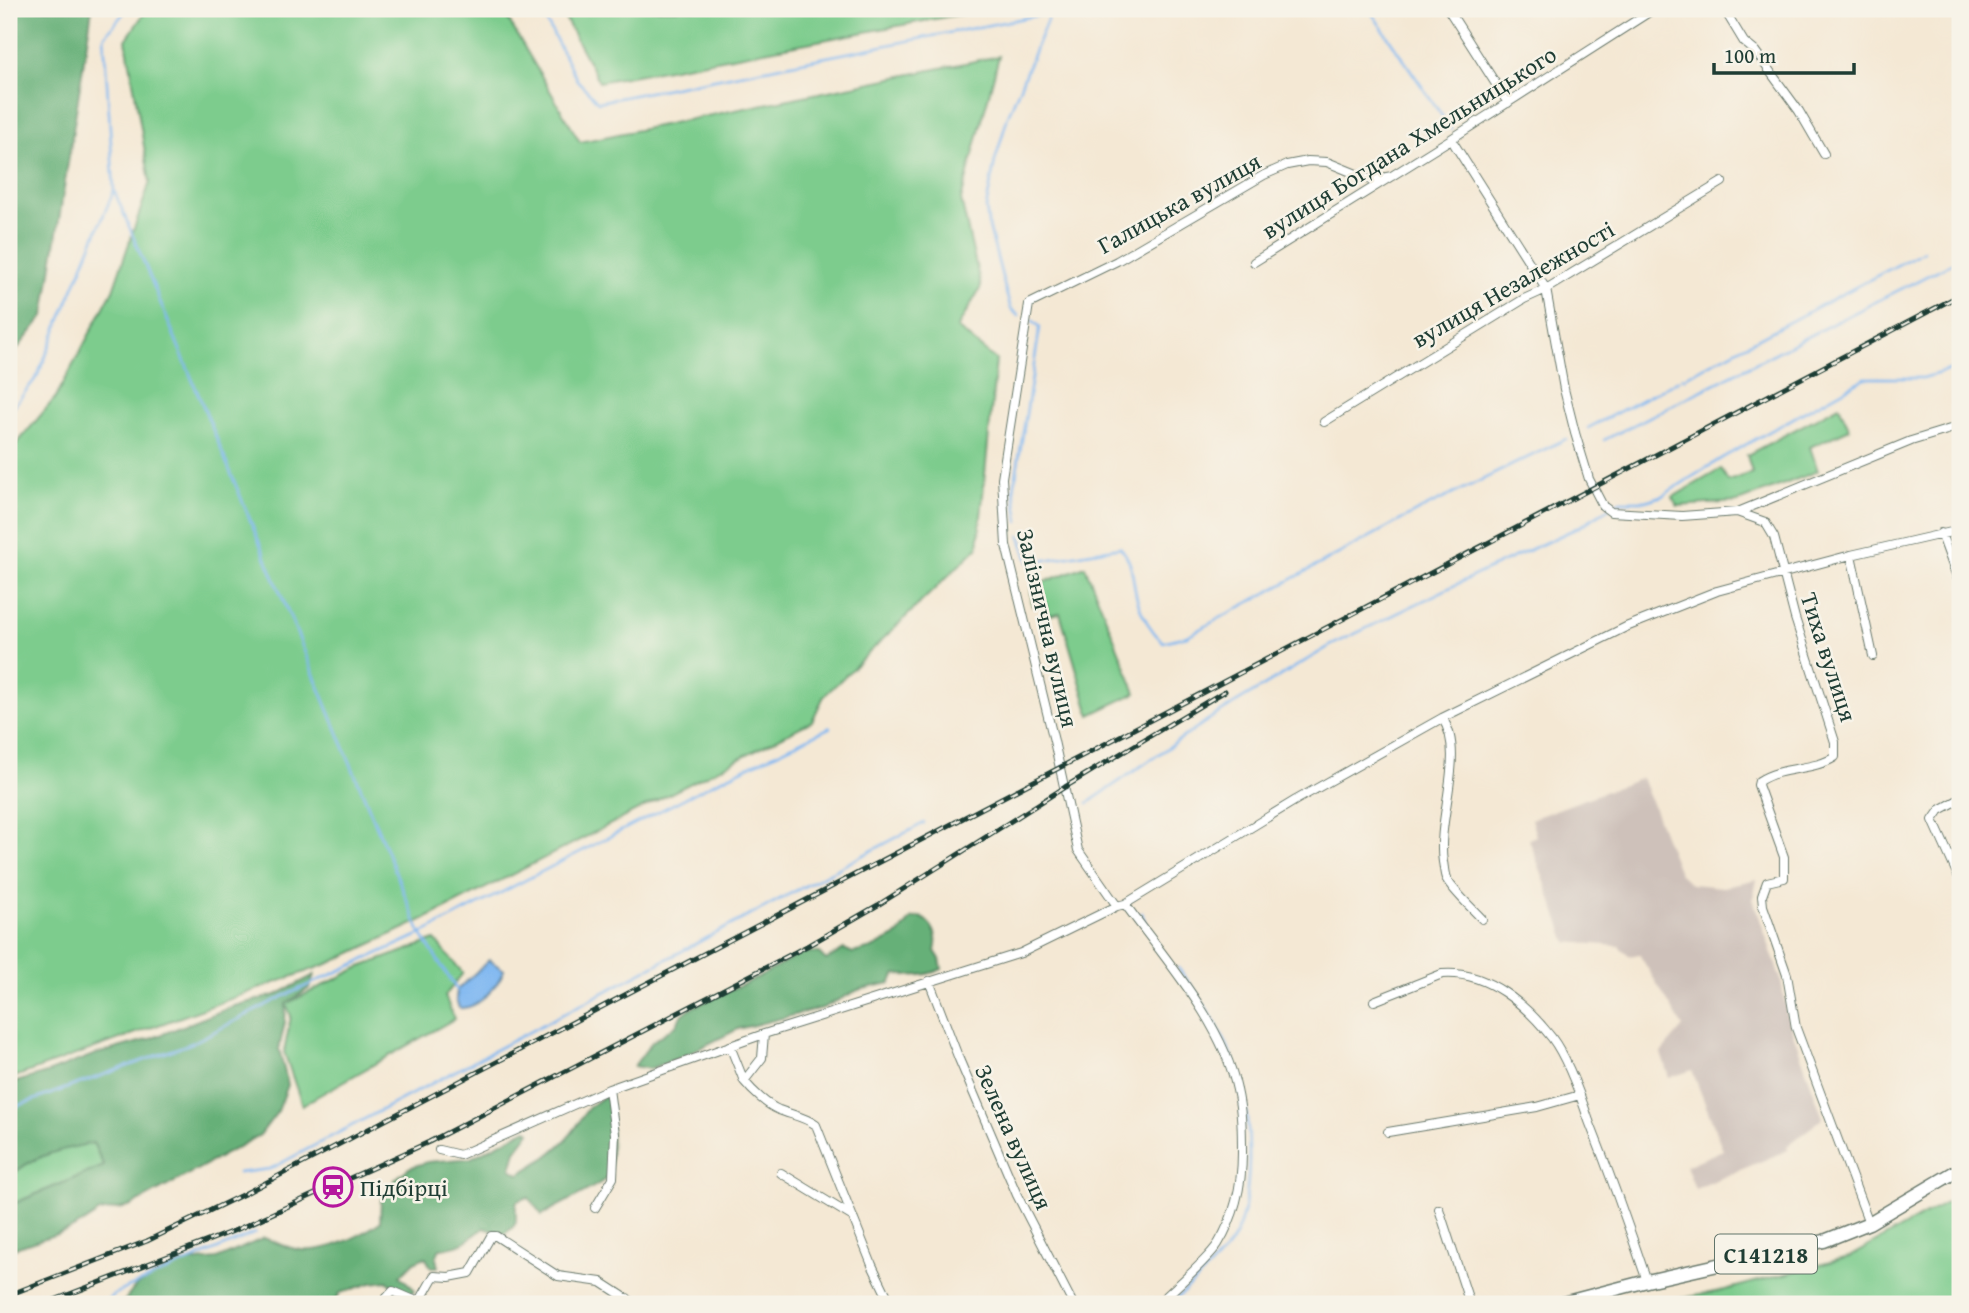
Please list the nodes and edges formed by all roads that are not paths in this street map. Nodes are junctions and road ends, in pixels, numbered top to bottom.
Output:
1 (1448, 9) edge
2 (1654, 9) edge
3 (1724, 9) edge
4 (1508, 103) junction
5 (1451, 139) junction
6 (1824, 154) dead end
7 (1392, 176) junction
8 (1722, 182) dead end
9 (1254, 261) dead end
10 (1546, 289) junction
11 (1029, 304) joint
12 (1324, 422) dead end
13 (1960, 426) edge
14 (1737, 512) junction
15 (1960, 530) edge
16 (1941, 533) junction
17 (1851, 555) junction
18 (1782, 573) junction
19 (1960, 586) edge
20 (1873, 656) dead end
21 (1442, 718) junction
22 (1960, 799) edge
23 (1960, 880) edge
24 (1121, 905) junction
25 (1482, 919) dead end
26 (929, 981) junction
27 (1374, 1001) dead end
28 (764, 1034) junction
29 (730, 1046) junction
30 (744, 1081) junction
31 (609, 1089) junction
32 (1580, 1095) junction
33 (1388, 1132) dead end
34 (439, 1150) dead end
35 (1960, 1169) edge
36 (782, 1173) dead end
37 (595, 1208) dead end
38 (1440, 1209) dead end
39 (853, 1217) junction
40 (1869, 1223) junction
41 (1647, 1281) junction
42 (627, 1298) junction
43 (381, 1304) edge
44 (602, 1304) edge
45 (635, 1304) edge
46 (891, 1304) edge
47 (1073, 1304) edge
48 (1158, 1304) edge
49 (1470, 1304) edge
50 (1559, 1304) edge

1 - 4 street
2 - 4 street, вулиця Богдана Хмельницького
3 - 6 street
4 - 5 street, вулиця Богдана Хмельницького
5 - 7 street, вулиця Богдана Хмельницького
5 - 10 street
7 - 9 street, вулиця Богдана Хмельницького
7 - 11 street, Галицька вулиця
8 - 10 street, вулиця Незалежності
10 - 12 street, вулиця Незалежності
10 - 14 street
11 - 24 street, Залізнична вулиця
13 - 14 street
14 - 18 street
15 - 16 street
16 - 17 street
16 - 19 street
17 - 18 street
17 - 20 street
18 - 21 street
18 - 40 street, Тиха вулиця
21 - 24 street
21 - 25 street
22 - 23 street
24 - 26 street
24 - 48 street, Залізнична вулиця
26 - 28 street
26 - 47 street, Зелена вулиця
27 - 32 street
28 - 29 street
28 - 30 street
29 - 30 street
29 - 31 street
30 - 39 street
31 - 34 street
31 - 37 street
32 - 33 street
32 - 41 street
35 - 40 main road, С141218
36 - 39 street
38 - 49 street
39 - 46 street
40 - 41 main road, С141218
41 - 50 main road, С141218
42 - 43 street
42 - 44 street
42 - 45 street

